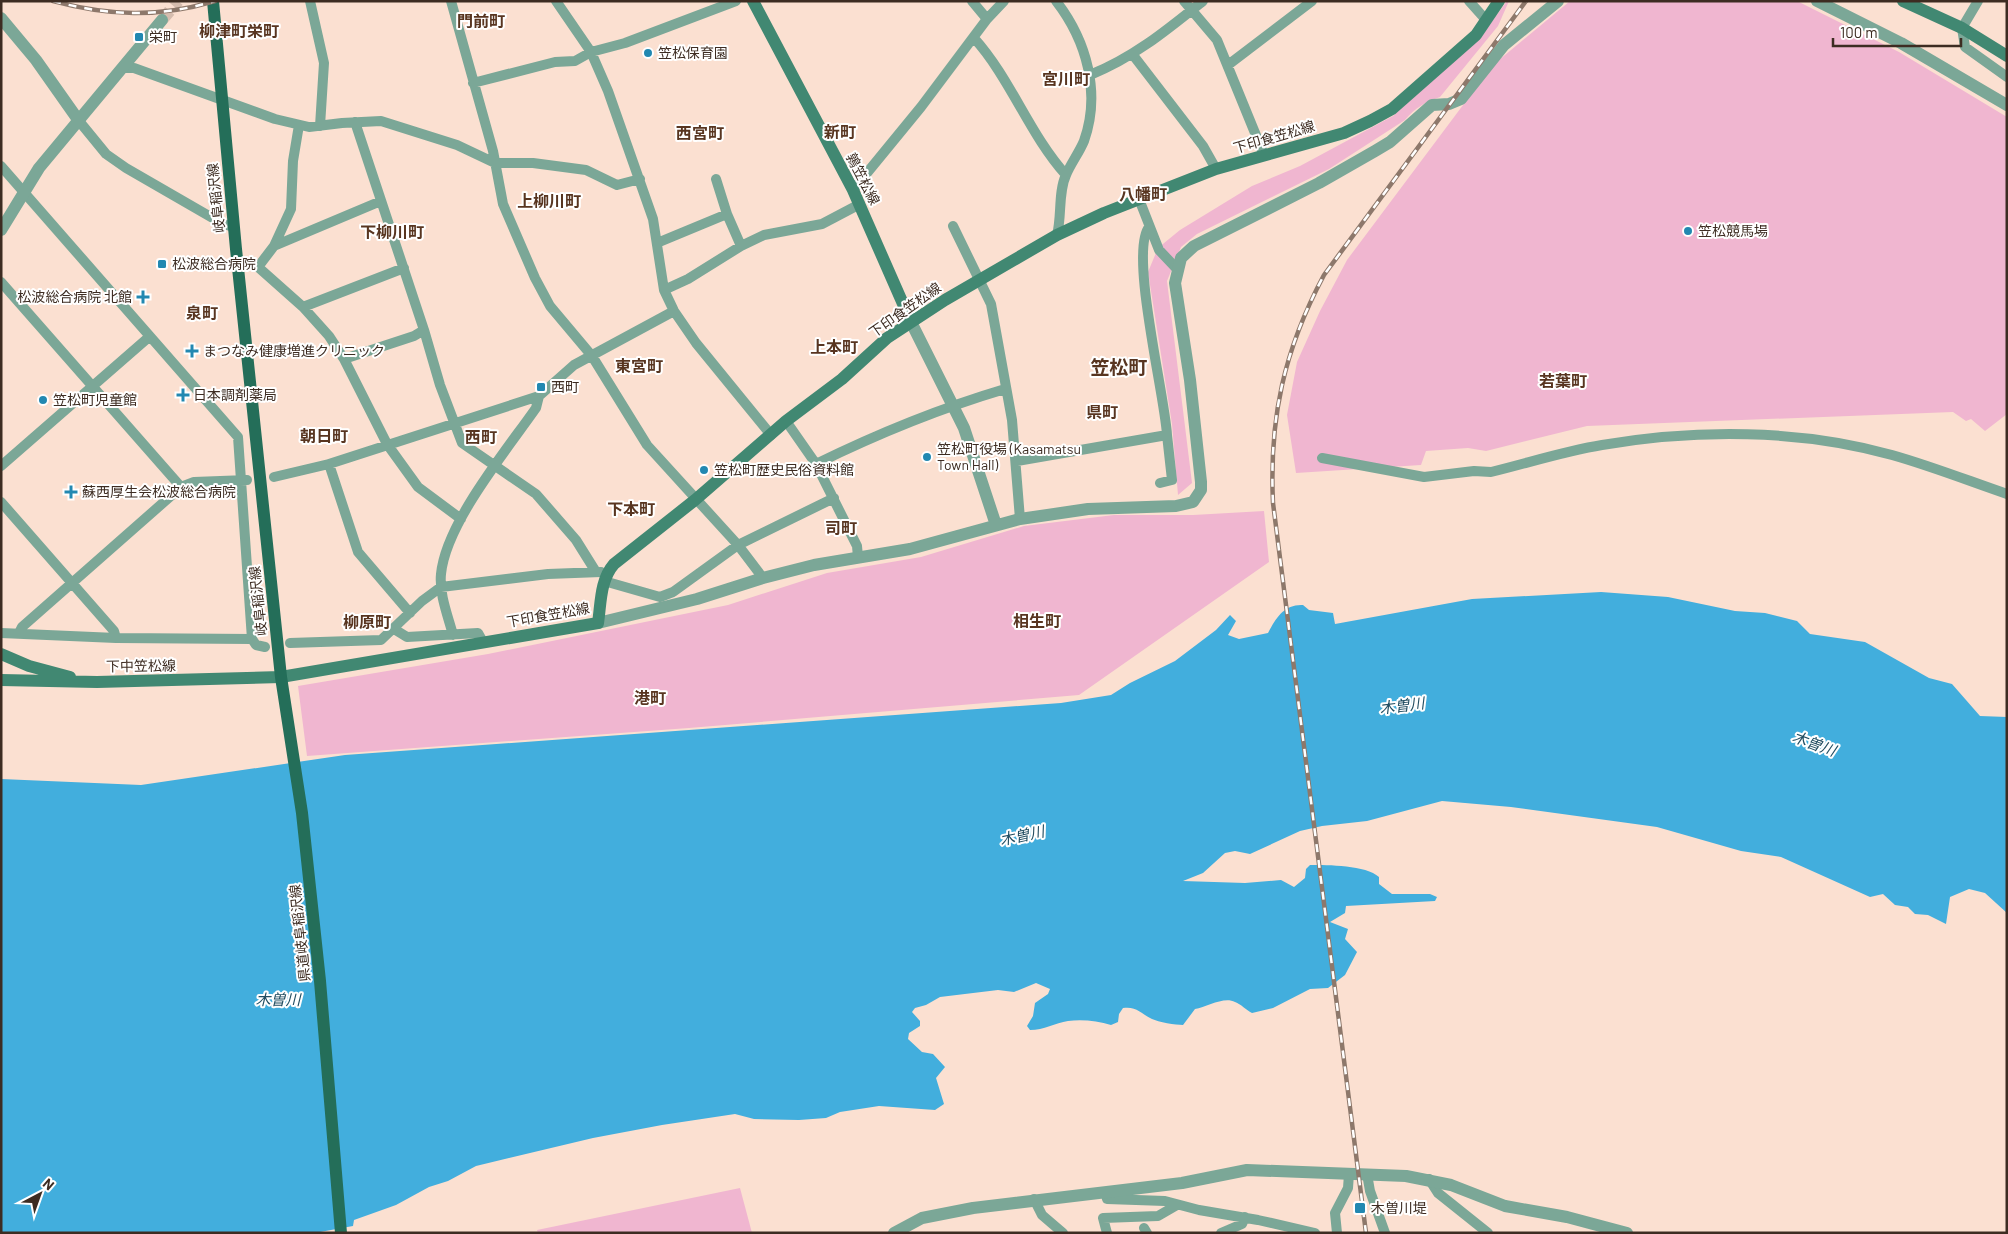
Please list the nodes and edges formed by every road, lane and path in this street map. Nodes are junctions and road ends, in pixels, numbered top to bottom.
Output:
1 (213, 1) edge
2 (310, 1) edge
3 (451, 1) edge
4 (556, 1) edge
5 (736, 1) edge
6 (753, 1) edge
7 (972, 1) edge
8 (1004, 1) edge
9 (1056, 1) edge
10 (1184, 1) edge
11 (1203, 1) edge
12 (1312, 1) edge
13 (1469, 1) edge
14 (1499, 1) edge
15 (1558, 1) edge
16 (1817, 1) edge
17 (1902, 1) edge
18 (1978, 1) edge
19 (1192, 10) junction
20 (1, 18) edge
21 (987, 19) junction
22 (162, 20) tunnel mouth
23 (1486, 20) junction
24 (1962, 28) junction
25 (974, 38) junction
26 (591, 52) junction
27 (1133, 55) junction
28 (2007, 56) edge
29 (1228, 64) junction
30 (122, 68) junction
31 (1090, 75) junction
32 (2007, 77) edge
33 (474, 83) junction
34 (222, 100) junction
35 (2007, 105) edge
36 (79, 121) junction
37 (355, 122) junction
38 (298, 125) junction
39 (320, 126) junction
40 (1264, 155) junction
41 (495, 163) junction
42 (1, 166) edge
43 (1216, 169) junction
44 (1066, 175) junction
45 (716, 179) dead end
46 (640, 180) junction
47 (853, 190) junction
48 (24, 192) junction
49 (1139, 199) junction
50 (381, 201) junction
51 (860, 204) junction
52 (727, 214) junction
53 (953, 226) dead end
54 (234, 227) junction
55 (1148, 227) junction
56 (1, 230) edge
57 (1058, 235) junction
58 (657, 243) junction
59 (274, 246) junction
60 (741, 246) junction
61 (237, 259) junction
62 (258, 267) junction
63 (404, 268) junction
64 (1177, 269) junction
65 (981, 280) junction
66 (1, 282) edge
67 (664, 290) junction
68 (303, 308) junction
69 (674, 310) junction
70 (911, 322) junction
71 (424, 330) junction
72 (149, 337) junction
73 (592, 356) junction
74 (344, 359) junction
75 (92, 386) junction
76 (1005, 389) junction
77 (539, 396) junction
78 (954, 407) junction
79 (786, 421) junction
80 (453, 424) junction
81 (771, 434) junction
82 (1167, 435) junction
83 (387, 444) junction
84 (1322, 458) dead end
85 (1017, 461) junction
86 (329, 464) junction
87 (816, 464) junction
88 (496, 465) junction
89 (1, 466) edge
90 (274, 477) dead end
91 (243, 480) junction
92 (1160, 483) dead end
93 (180, 487) junction
94 (2007, 494) edge
95 (834, 498) junction
96 (695, 500) junction
97 (1, 502) edge
98 (461, 519) junction
99 (1020, 519) junction
100 (996, 525) junction
101 (738, 545) junction
102 (858, 557) junction
103 (602, 575) junction
104 (763, 578) junction
105 (72, 584) junction
106 (441, 587) junction
107 (410, 613) junction
108 (598, 623) junction
109 (394, 629) junction
110 (1, 633) edge
111 (19, 633) junction
112 (453, 634) junction
113 (116, 638) junction
114 (252, 639) junction
115 (483, 642) junction
116 (290, 643) dead end
117 (265, 647) dead end
118 (1, 654) edge
119 (281, 677) junction
120 (1, 680) edge
121 (97, 682) junction
122 (286, 720) joint
123 (1349, 1174) junction
124 (1367, 1174) junction
125 (1429, 1179) junction
126 (1105, 1192) junction
127 (1034, 1199) junction
128 (1177, 1205) junction
129 (1245, 1217) junction
130 (1621, 1232) edge
131 (341, 1233) edge
132 (894, 1233) edge
133 (1063, 1233) edge
134 (1107, 1233) edge
135 (1221, 1233) edge
136 (1315, 1233) edge
137 (1337, 1233) edge
138 (1385, 1233) edge
139 (1488, 1233) edge

1 - 34 main road, 岐阜稲沢線
2 - 39 street
3 - 33 street
4 - 26 street
5 - 26 street
6 - 47 main road, 鶉笠松線
7 - 21 street
8 - 21 street
9 - 31 street
10 - 19 street
11 - 19 street
12 - 29 street
13 - 23 street
14 - 23 main road, 下印食笠松線
15 - 64 street
16 - 35 street
17 - 24 main road
18 - 24 street
19 - 27 street
19 - 29 street
20 - 36 street
21 - 25 street
22 - 30 street
23 - 40 main road, 下印食笠松線
24 - 28 main road
24 - 32 street
25 - 44 street
25 - 47 street
26 - 33 street
26 - 46 street
27 - 31 street
27 - 43 street
29 - 40 street
30 - 34 street
30 - 36 street
31 - 44 street
33 - 41 street
34 - 38 street
34 - 54 main road, 岐阜稲沢線
36 - 48 street
36 - 54 street
37 - 39 street
37 - 41 street
37 - 50 street
38 - 39 street
38 - 59 street
40 - 43 main road, 下印食笠松線
41 - 46 street
41 - 73 street
42 - 48 street
43 - 49 main road, 下印食笠松線
44 - 57 street
45 - 52 street
46 - 58 street
47 - 51 main road, 鶉笠松線
48 - 56 street
48 - 72 street
49 - 55 street
49 - 57 main road, 下印食笠松線
50 - 59 street
50 - 63 street
51 - 60 street
51 - 70 main road, 鶉笠松線
52 - 58 street
52 - 60 street
53 - 65 street
54 - 61 main road, 岐阜稲沢線
55 - 64 street
55 - 82 street
57 - 65 main road, 下印食笠松線
58 - 67 street
59 - 62 street
60 - 67 street
61 - 62 street
61 - 119 main road, 岐阜稲沢線
62 - 68 street
63 - 68 street
63 - 71 street
64 - 99 street
65 - 70 main road, 下印食笠松線
65 - 76 street
66 - 75 street
67 - 69 street
68 - 74 street
69 - 73 street
69 - 81 street
70 - 78 street
70 - 79 main road, 下印食笠松線
71 - 74 street
71 - 80 street
72 - 75 street
72 - 91 street
73 - 77 street
73 - 96 street
74 - 83 street
75 - 89 street
75 - 93 street
76 - 78 street
76 - 85 street
77 - 80 street
77 - 88 street
78 - 87 street
78 - 100 street
79 - 81 main road, 下印食笠松線
79 - 87 street
80 - 83 street
80 - 88 street
81 - 96 main road, 下印食笠松線
82 - 85 street
82 - 92 street
83 - 86 street
83 - 98 street
84 - 94 street
85 - 99 street
86 - 90 street
86 - 107 street
87 - 95 street
88 - 98 street
88 - 103 street
91 - 93 street
91 - 114 street
93 - 105 street
95 - 101 street
95 - 102 street
96 - 101 street
96 - 103 main road, 下印食笠松線
97 - 105 street
98 - 106 street
99 - 100 street
100 - 102 street
101 - 103 street
101 - 104 street
102 - 104 street
103 - 106 street
103 - 108 main road, 下印食笠松線
104 - 108 street
105 - 111 street
105 - 113 street
106 - 107 street
106 - 112 street
107 - 109 street
108 - 115 main road, 下印食笠松線
109 - 112 street
109 - 116 street
110 - 111 street
111 - 113 street
112 - 115 street
113 - 114 street
114 - 117 street
115 - 119 main road, 下印食笠松線
118 - 121 main road
119 - 121 main road, 下中笠松線
119 - 122 main road, 岐阜稲沢線
120 - 121 main road, 下中笠松線
122 - 131 main road, 県道岐阜稲沢線
123 - 124 street
123 - 126 street
123 - 137 street
124 - 125 street
124 - 138 street
125 - 130 street
125 - 139 street
126 - 127 street
126 - 128 street
127 - 132 street
127 - 133 street
128 - 129 street
128 - 134 street
129 - 135 street
129 - 136 street

